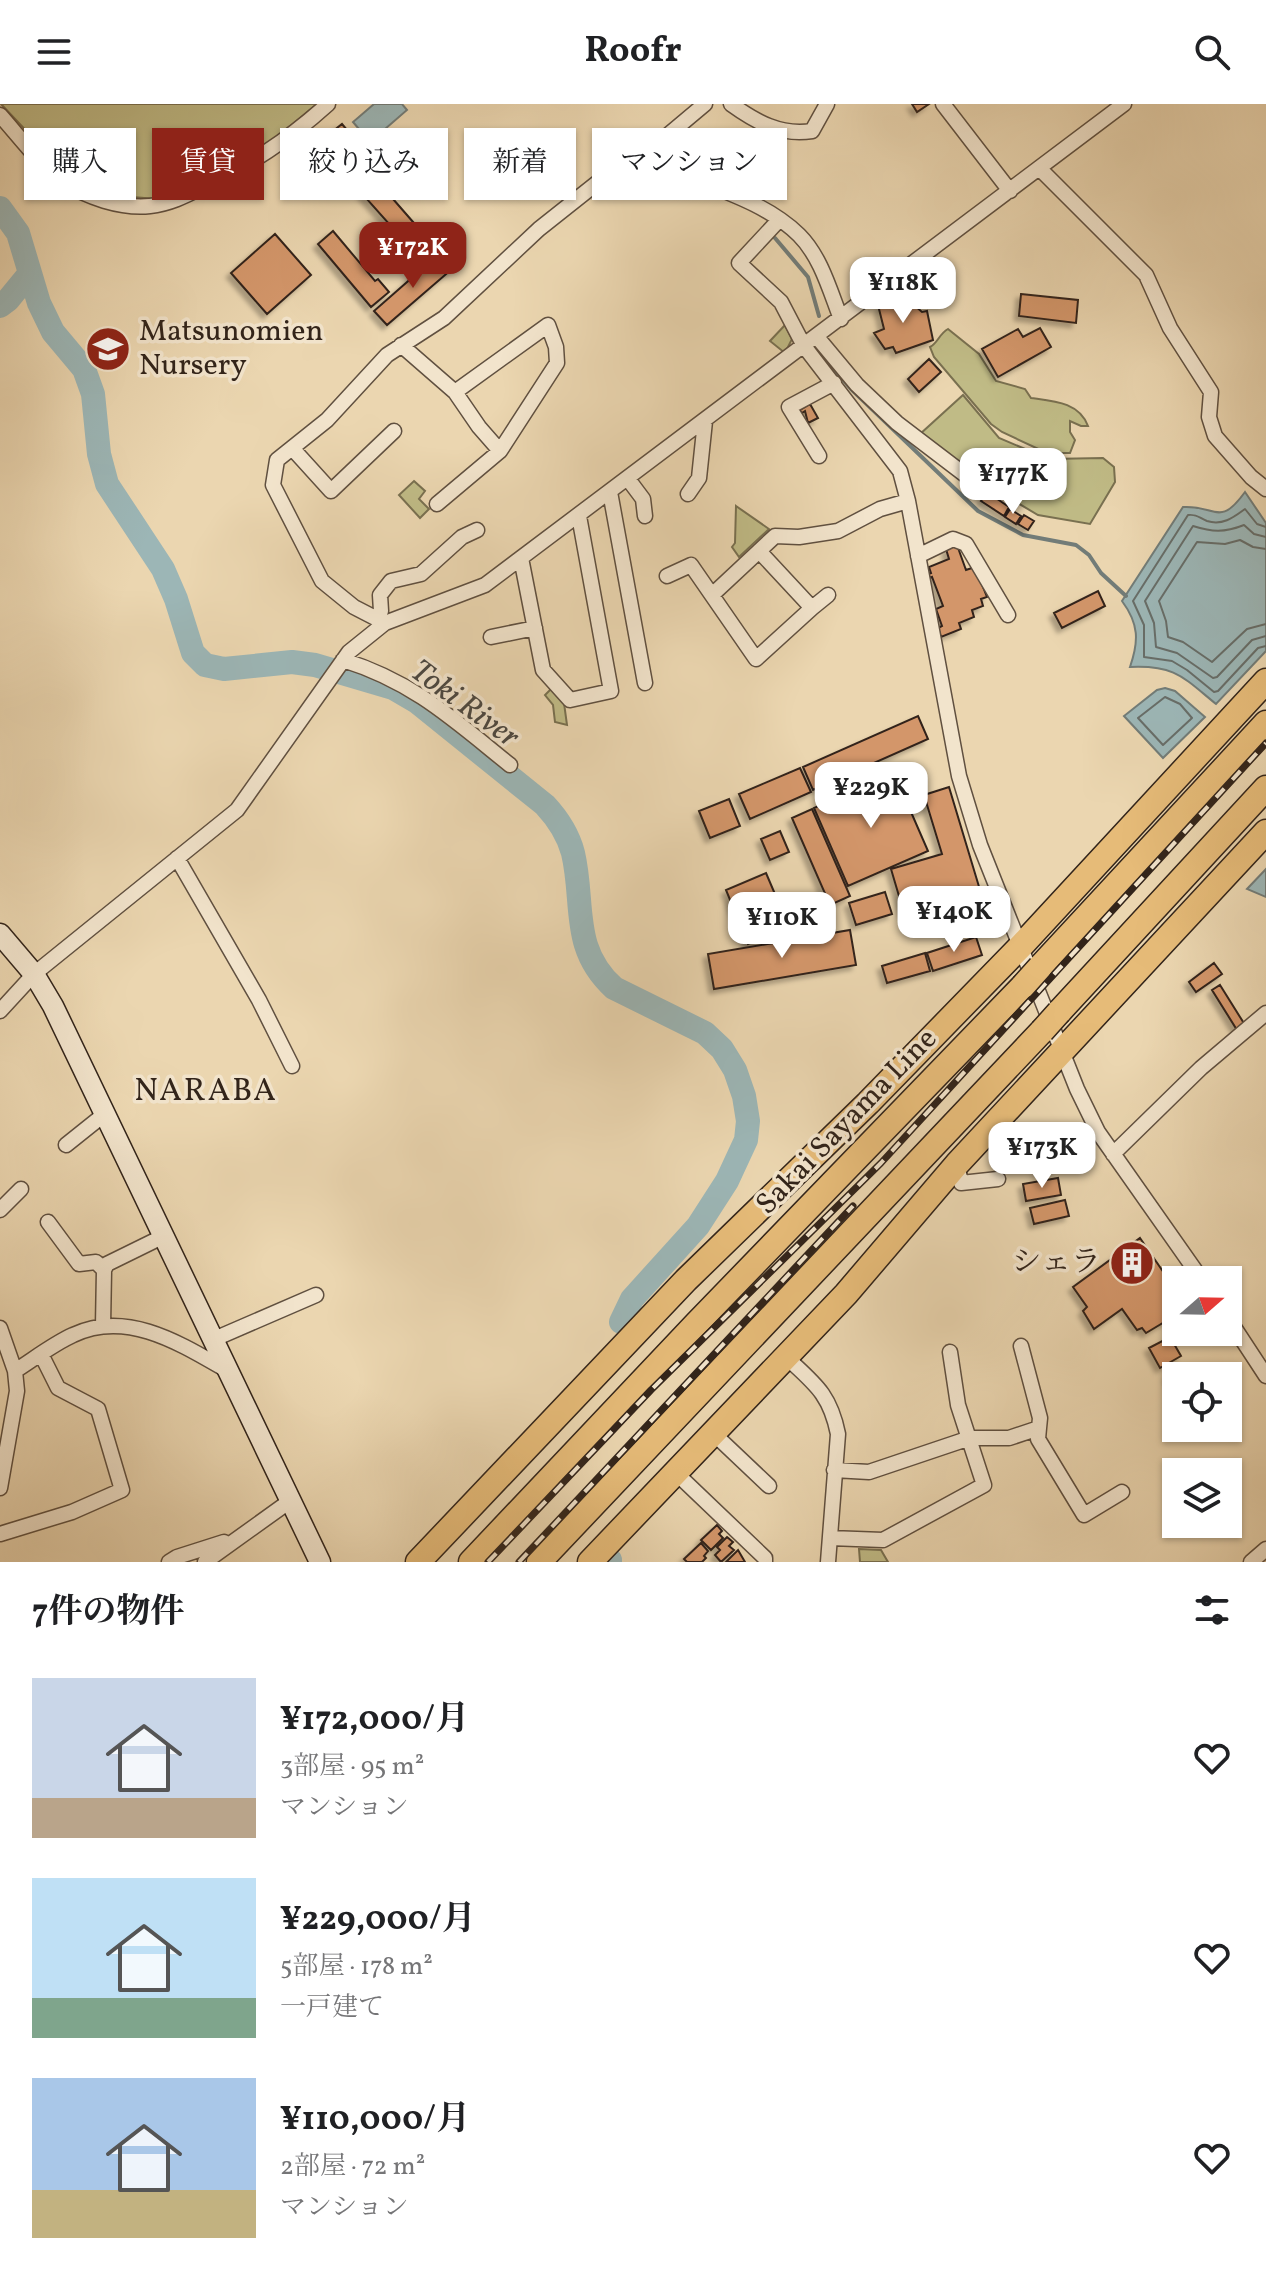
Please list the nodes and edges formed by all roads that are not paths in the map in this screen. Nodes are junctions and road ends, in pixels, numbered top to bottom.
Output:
1 (328, 104) edge
2 (705, 104) edge
3 (731, 104) edge
4 (827, 104) edge
5 (943, 104) edge
6 (1124, 104) edge
7 (0, 115) edge
8 (676, 128) edge
9 (1040, 169) junction
10 (592, 187) edge
11 (1010, 191) junction
12 (742, 200) edge
13 (779, 220) junction
14 (841, 319) junction
15 (817, 337) junction
16 (401, 345) junction
17 (804, 346) junction
18 (834, 383) junction
19 (455, 392) junction
20 (705, 421) junction
21 (394, 431) dead end
22 (292, 448) junction
23 (500, 451) junction
24 (819, 456) dead end
25 (628, 479) junction
26 (977, 484) dead end
27 (1266, 489) edge
28 (610, 492) junction
29 (688, 494) dead end
30 (908, 501) junction
31 (437, 504) dead end
32 (579, 516) junction
33 (645, 516) dead end
34 (477, 530) dead end
35 (759, 551) junction
36 (918, 556) junction
37 (521, 558) junction
38 (667, 576) dead end
39 (712, 595) junction
40 (828, 595) dead end
41 (812, 608) junction
42 (1008, 615) dead end
43 (381, 621) junction
44 (535, 628) junction
45 (491, 637) dead end
46 (342, 662) junction
47 (1266, 681) edge
48 (645, 683) dead end
49 (1266, 723) edge
50 (510, 765) dead end
51 (1266, 788) edge
52 (1266, 832) edge
53 (177, 858) junction
54 (0, 934) edge
55 (1021, 946) junction
56 (34, 974) junction
57 (0, 1011) edge
58 (1266, 1013) edge
59 (1063, 1049) junction
60 (292, 1066) dead end
61 (106, 1113) junction
62 (66, 1145) dead end
63 (1113, 1154) junction
64 (957, 1164) junction
65 (998, 1179) dead end
66 (21, 1189) dead end
67 (0, 1210) edge
68 (48, 1222) dead end
69 (164, 1236) junction
70 (1192, 1266) edge
71 (104, 1270) junction
72 (316, 1295) dead end
73 (103, 1326) junction
74 (0, 1328) edge
75 (1242, 1339) edge
76 (212, 1340) junction
77 (1021, 1346) dead end
78 (950, 1352) dead end
79 (41, 1354) junction
80 (786, 1357) junction
81 (15, 1371) junction
82 (228, 1371) junction
83 (1266, 1376) edge
84 (1039, 1428) junction
85 (713, 1433) junction
86 (970, 1438) junction
87 (834, 1470) junction
88 (676, 1473) junction
89 (769, 1486) dead end
90 (0, 1488) edge
91 (1122, 1492) dead end
92 (290, 1501) junction
93 (0, 1534) edge
94 (236, 1538) junction
95 (830, 1538) junction
96 (1266, 1549) edge
97 (594, 1560) edge
98 (169, 1562) edge
99 (205, 1562) edge
100 (320, 1562) edge
101 (418, 1562) edge
102 (471, 1562) edge
103 (539, 1562) edge
104 (765, 1562) edge
105 (828, 1562) edge
106 (1251, 1562) edge

1 - 7 street
2 - 8 street
3 - 4 street
5 - 11 street
6 - 9 street
9 - 11 street
9 - 27 street
10 - 16 street
11 - 14 street
12 - 13 street
13 - 14 street
13 - 17 street
14 - 15 street
15 - 17 street
15 - 26 street
16 - 19 street
16 - 22 street
17 - 18 street
17 - 20 street
18 - 24 street
18 - 30 street
19 - 23 street
19 - 23 street
20 - 25 street
20 - 29 street
21 - 22 street
22 - 43 street
23 - 31 street
25 - 28 street
25 - 33 street
28 - 32 street
28 - 48 street
30 - 35 street
30 - 36 street
32 - 37 street
32 - 44 street
34 - 43 street
35 - 39 street
35 - 41 street
36 - 42 street
36 - 55 street
37 - 43 street
37 - 44 street
38 - 39 street
39 - 41 street
40 - 41 street
43 - 46 street
44 - 45 street
46 - 50 street
46 - 53 street
47 - 55 main road
49 - 102 main road, Sakai Sayama Line, bridge
51 - 103 main road, bridge
52 - 59 main road
53 - 56 street
53 - 60 street
54 - 56 street
55 - 59 street
55 - 101 main road
56 - 57 street
56 - 61 street
58 - 63 street
59 - 63 street
59 - 64 main road
61 - 62 street
61 - 69 street
63 - 70 street
64 - 65 street
64 - 80 main road
66 - 67 street
68 - 71 street
69 - 71 street
69 - 76 street
71 - 73 street
72 - 76 street
73 - 79 street
73 - 82 street
74 - 81 street
75 - 83 street
76 - 82 street
77 - 84 street
78 - 86 street
79 - 81 street
79 - 93 street
80 - 85 main road
80 - 87 street
81 - 90 street
82 - 92 street
84 - 86 street
84 - 91 street
85 - 88 main road
85 - 89 street
86 - 87 street
86 - 95 street
87 - 95 street
88 - 97 main road
88 - 104 street
92 - 94 street
92 - 100 street
94 - 98 street
94 - 99 street
95 - 105 street
96 - 106 street

